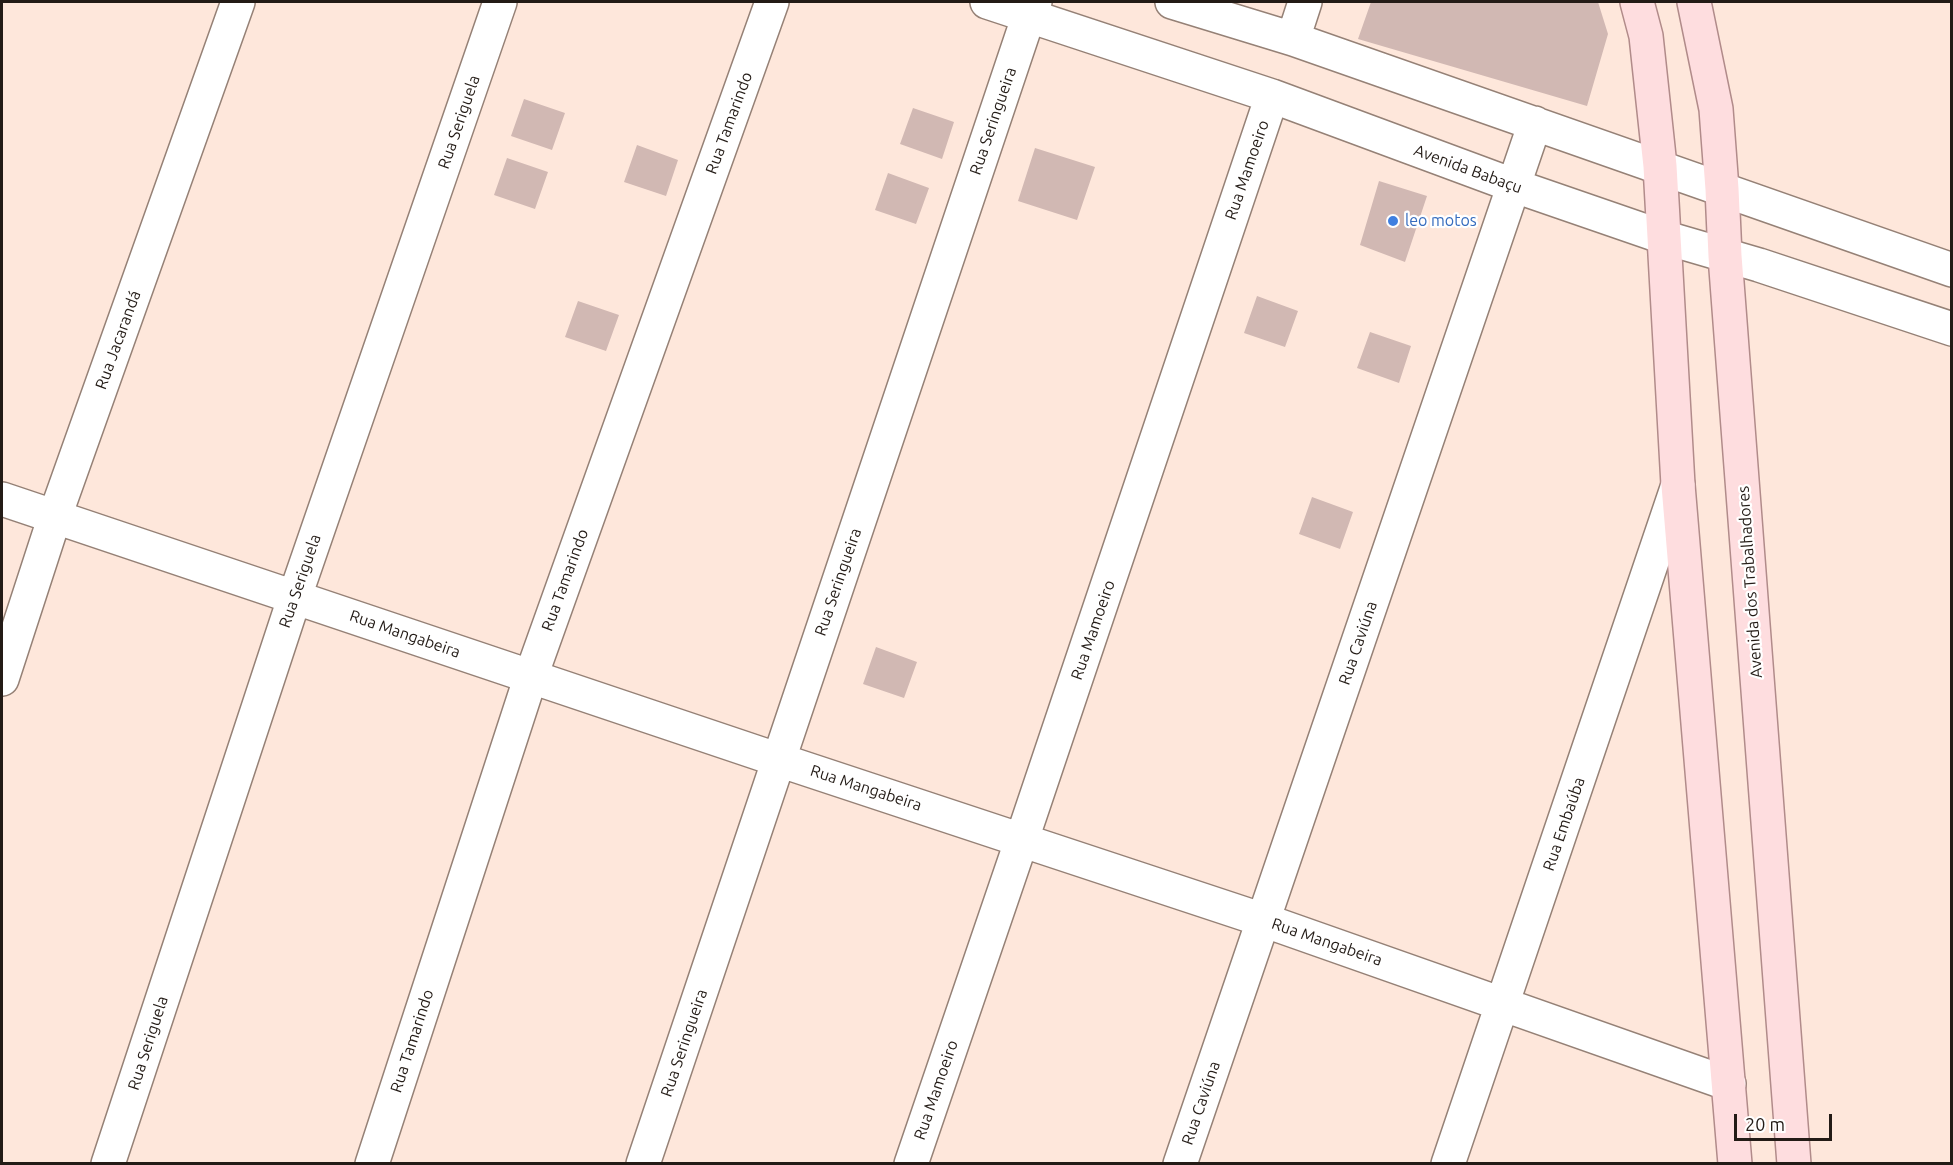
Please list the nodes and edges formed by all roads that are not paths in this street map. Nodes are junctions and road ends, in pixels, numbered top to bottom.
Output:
1 (238, 2) edge
2 (500, 2) edge
3 (772, 2) edge
4 (987, 2) edge
5 (1172, 2) edge
6 (1305, 2) edge
7 (1637, 2) edge
8 (1694, 2) edge
9 (1032, 8) edge
10 (1293, 39) junction
11 (1272, 96) junction
12 (1536, 123) junction
13 (1660, 166) junction
14 (1515, 186) junction
15 (1722, 189) junction
16 (1663, 237) junction
17 (1725, 256) junction
18 (1952, 270) edge
19 (1952, 329) edge
20 (1678, 485) junction
21 (2, 499) edge
22 (55, 516) junction
23 (295, 596) junction
24 (531, 676) junction
25 (2, 679) edge
26 (779, 760) junction
27 (1022, 839) junction
28 (1263, 920) junction
29 (1503, 1004) junction
30 (1729, 1084) junction
31 (1732, 1121) junction
32 (108, 1164) edge
33 (372, 1164) edge
34 (643, 1164) edge
35 (911, 1164) edge
36 (1180, 1164) edge
37 (1448, 1164) edge
38 (1718, 1164) edge
39 (1735, 1164) edge
40 (1794, 1164) edge

1 - 22 street, Rua Jacarandá
2 - 23 street, Rua Seriguela
3 - 24 street, Rua Tamarindo
4 - 9 street, Avenida Babaçu
5 - 10 street
6 - 10 street
7 - 13 main road
8 - 15 main road, Avenida dos Trabalhadores
9 - 11 street, Avenida Babaçu
9 - 26 street, Rua Seringueira
10 - 12 street
11 - 14 street, Avenida Babaçu
11 - 27 street, Rua Mamoeiro
12 - 13 street
12 - 14 street, Rua Caviúna
13 - 15 street
13 - 16 main road
14 - 16 street, Avenida Babaçu
14 - 28 street, Rua Caviúna
15 - 17 main road, Avenida dos Trabalhadores
15 - 18 street
16 - 17 street, Avenida Babaçu
16 - 20 main road
17 - 19 street, Avenida Babaçu
17 - 40 main road, Avenida dos Trabalhadores
20 - 29 street, Rua Embaúba
20 - 30 main road
21 - 22 street, Rua Mangabeira
22 - 23 street, Rua Mangabeira
22 - 25 street, Rua Jacarandá
23 - 24 street, Rua Mangabeira
23 - 32 street, Rua Seriguela
24 - 26 street, Rua Mangabeira
24 - 33 street, Rua Tamarindo
26 - 27 street, Rua Mangabeira
26 - 34 street, Rua Seringueira
27 - 28 street, Rua Mangabeira
27 - 35 street, Rua Mamoeiro
28 - 29 street, Rua Mangabeira
28 - 36 street, Rua Caviúna
29 - 30 street, Rua Mangabeira
29 - 37 street, Rua Embaúba
30 - 31 main road
31 - 38 street
31 - 39 main road

